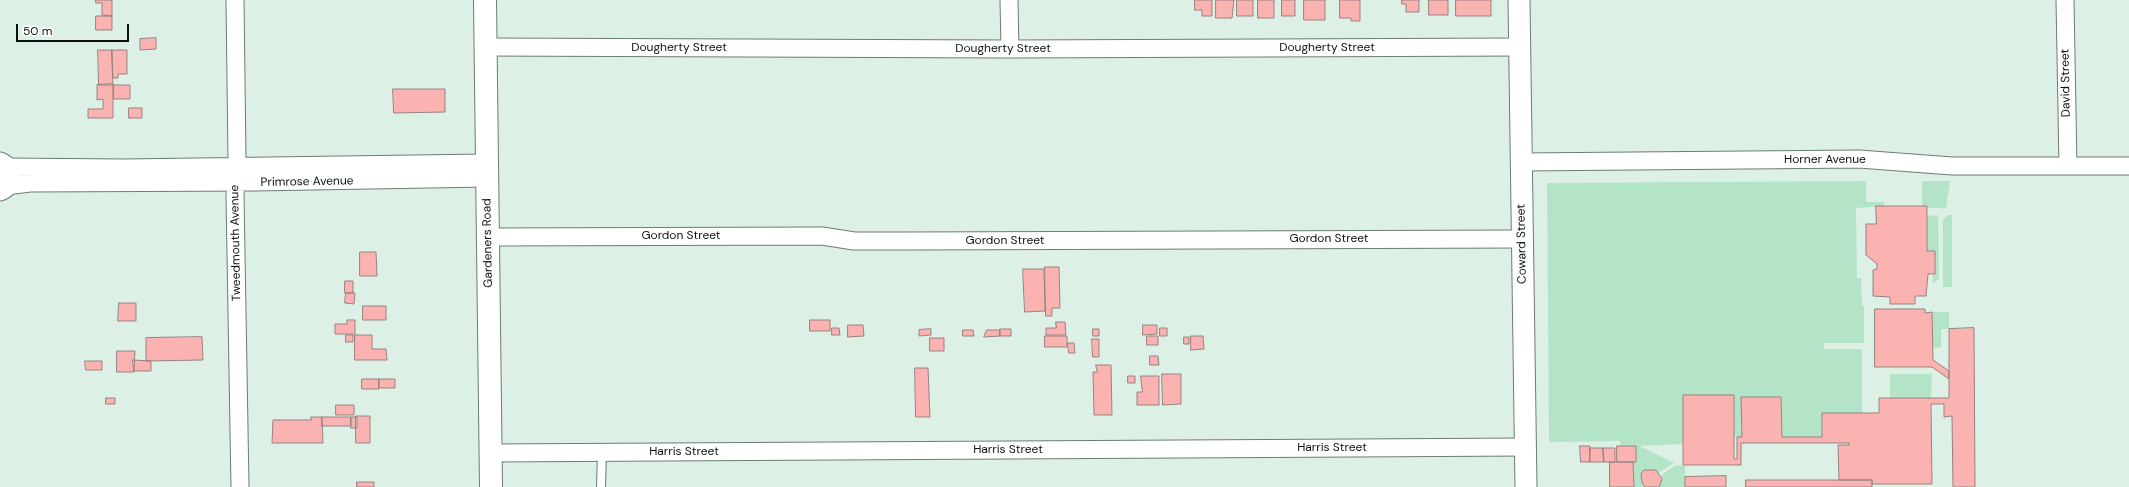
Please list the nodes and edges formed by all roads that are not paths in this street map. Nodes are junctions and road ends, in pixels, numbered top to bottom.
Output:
1 (235, 0) edge
2 (485, 0) edge
3 (1009, 0) edge
4 (1519, 0) edge
5 (2065, 0) edge
6 (485, 47) junction
7 (1520, 47) junction
8 (1010, 49) junction
9 (1521, 162) junction
10 (2068, 166) junction
11 (2129, 166) edge
12 (487, 171) junction
13 (236, 174) junction
14 (3, 177) edge
15 (488, 237) junction
16 (1522, 238) junction
17 (1525, 447) junction
18 (491, 453) junction
19 (602, 453) junction
20 (240, 487) edge
21 (491, 487) edge
22 (602, 487) edge
23 (1526, 487) edge

1 - 13 street, Tweedmouth Avenue
2 - 6 main road, Gardeners Road
3 - 8 street
4 - 7 street, Coward Street
5 - 10 street, David Street
6 - 8 street, Dougherty Street
6 - 12 main road, Gardeners Road
7 - 8 street, Dougherty Street
7 - 9 street, Coward Street
9 - 10 street, Horner Avenue
9 - 16 street, Coward Street
10 - 11 street, Horner Avenue
12 - 13 street, Primrose Avenue
12 - 15 main road, Gardeners Road
13 - 14 street, Primrose Avenue
13 - 20 street, Tweedmouth Avenue
15 - 16 street, Gordon Street
15 - 18 main road, Gardeners Road
16 - 17 street, Coward Street
17 - 19 street, Harris Street
17 - 23 street, Coward Street
18 - 19 street, Harris Street
18 - 21 main road, Gardeners Road
19 - 22 lane

